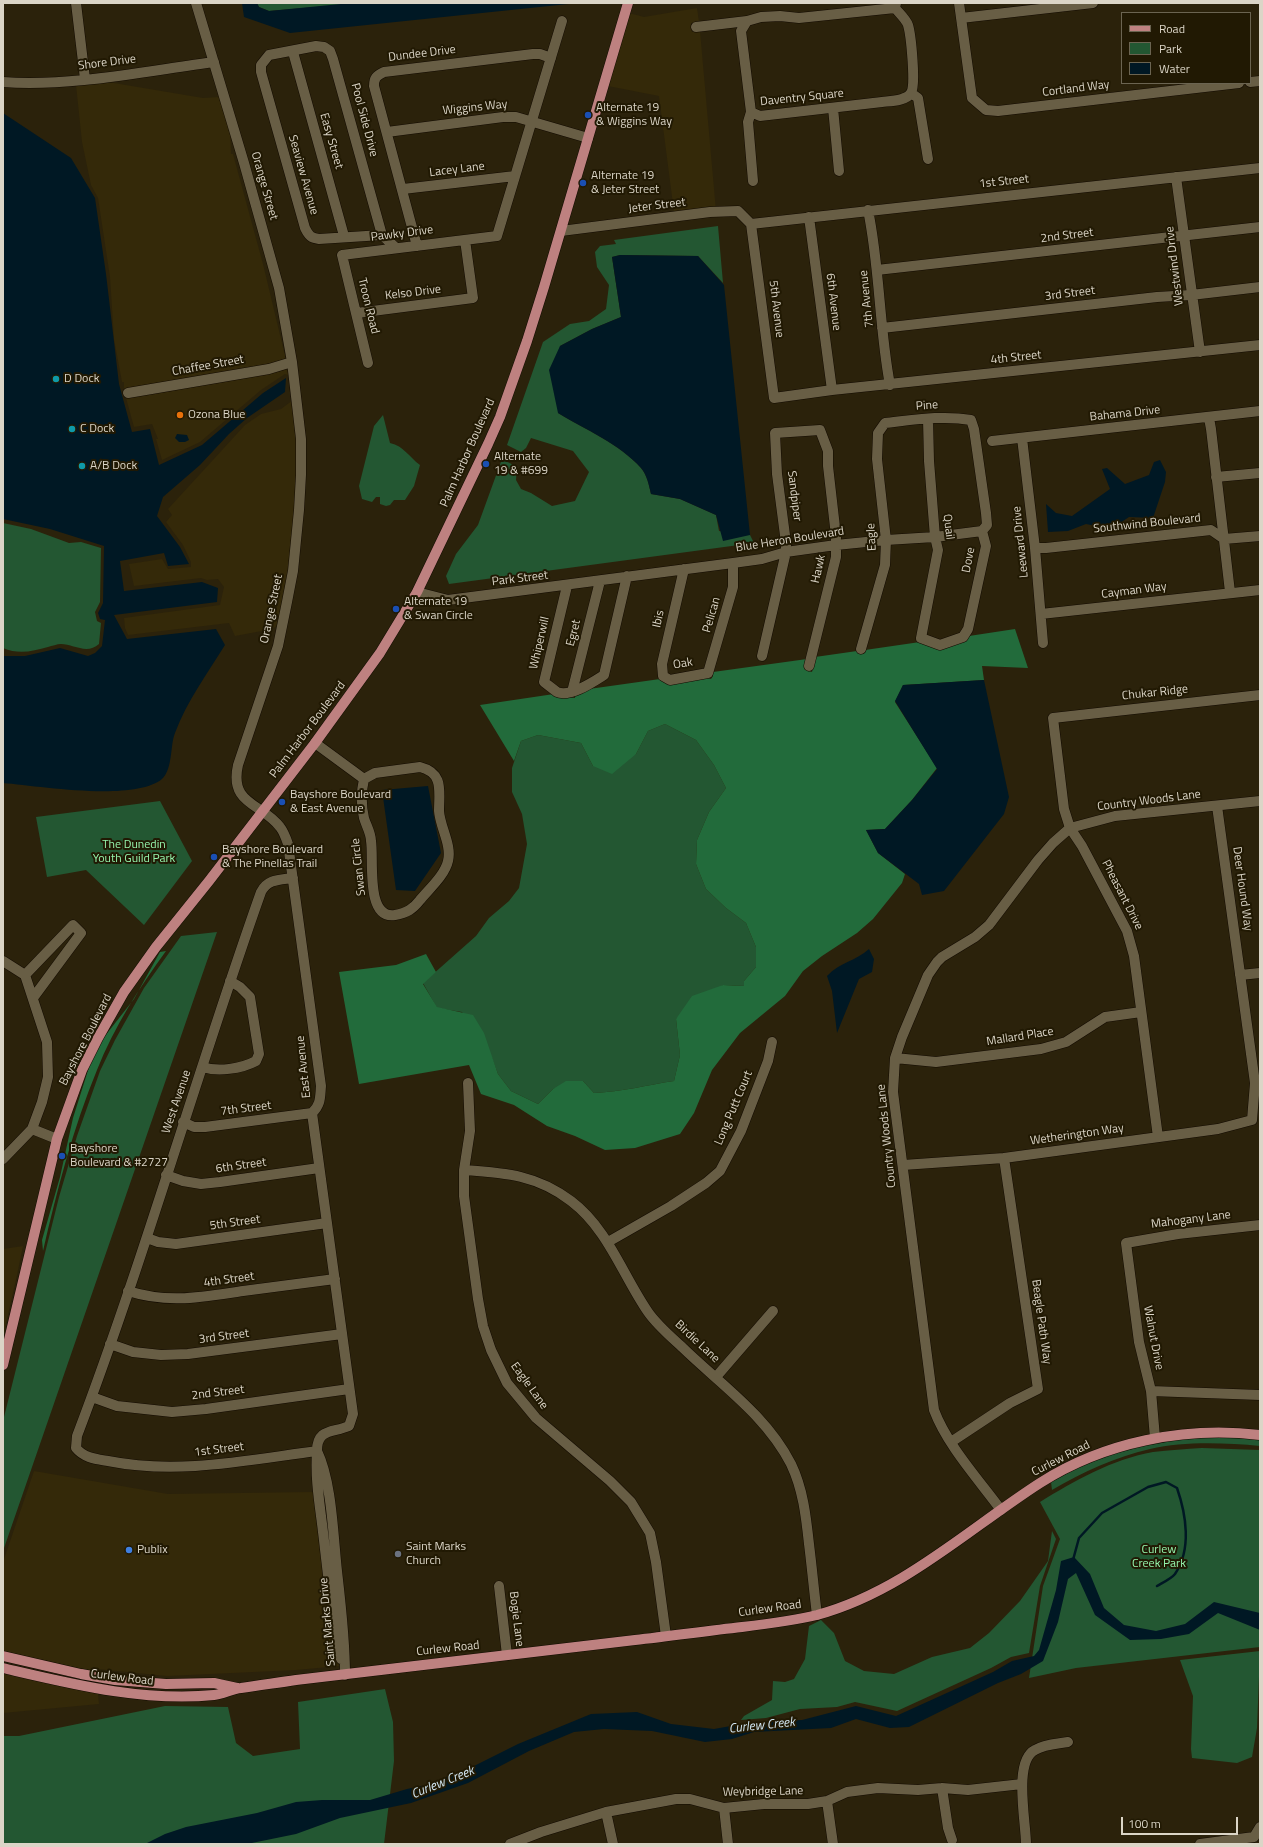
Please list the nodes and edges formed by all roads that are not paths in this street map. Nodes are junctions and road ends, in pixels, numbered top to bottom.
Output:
1 (76, 3) edge
2 (196, 3) edge
3 (628, 3) edge
4 (959, 3) edge
5 (1093, 3) edge
6 (896, 5) edge
7 (961, 18) junction
8 (562, 21) dead end
9 (747, 21) junction
10 (696, 27) dead end
11 (293, 52) junction
12 (551, 58) junction
13 (214, 62) junction
14 (86, 79) junction
15 (3, 82) edge
16 (1230, 84) edge
17 (911, 93) junction
18 (833, 108) junction
19 (751, 112) junction
20 (532, 121) junction
21 (387, 132) junction
22 (588, 138) junction
23 (928, 159) dead end
24 (1260, 168) edge
25 (839, 171) dead end
26 (515, 176) junction
27 (1176, 177) junction
28 (753, 181) dead end
29 (402, 189) junction
30 (868, 210) junction
31 (809, 217) junction
32 (751, 224) junction
33 (1260, 228) edge
34 (561, 231) junction
35 (382, 234) junction
36 (344, 236) junction
37 (1185, 236) junction
38 (465, 240) junction
39 (417, 246) junction
40 (396, 248) junction
41 (342, 255) joint
42 (877, 270) junction
43 (1260, 287) edge
44 (1191, 295) junction
45 (357, 313) junction
46 (882, 328) junction
47 (1260, 345) edge
48 (1200, 352) junction
49 (292, 362) junction
50 (368, 363) dead end
51 (890, 385) junction
52 (832, 390) junction
53 (128, 393) dead end
54 (774, 398) joint
55 (1260, 411) edge
56 (1209, 418) junction
57 (928, 419) junction
58 (971, 420) joint
59 (885, 422) joint
60 (775, 433) joint
61 (1022, 438) junction
62 (992, 441) dead end
63 (1260, 473) edge
64 (1216, 477) junction
65 (982, 531) junction
66 (1260, 536) edge
67 (935, 537) junction
68 (886, 540) junction
69 (1224, 540) junction
70 (836, 545) junction
71 (1035, 548) junction
72 (786, 552) junction
73 (734, 563) junction
74 (684, 569) junction
75 (627, 576) junction
76 (600, 581) junction
77 (567, 586) junction
78 (1260, 590) edge
79 (417, 592) junction
80 (1230, 592) junction
81 (1041, 614) junction
82 (921, 638) joint
83 (1043, 643) dead end
84 (861, 649) dead end
85 (762, 656) dead end
86 (809, 666) dead end
87 (708, 673) joint
88 (664, 676) joint
89 (572, 692) junction
90 (1260, 695) edge
91 (1053, 718) joint
92 (315, 743) junction
93 (364, 779) junction
94 (1260, 801) edge
95 (1217, 806) junction
96 (262, 812) junction
97 (1070, 828) junction
98 (293, 878) junction
99 (3, 962) edge
100 (1260, 973) edge
101 (25, 975) junction
102 (1240, 975) junction
103 (230, 981) junction
104 (33, 998) junction
105 (1141, 1012) junction
106 (772, 1042) dead end
107 (895, 1058) junction
108 (202, 1067) junction
109 (468, 1083) dead end
110 (312, 1113) junction
111 (1252, 1120) joint
112 (184, 1122) junction
113 (32, 1129) junction
114 (1158, 1137) junction
115 (57, 1139) junction
116 (1004, 1158) junction
117 (3, 1159) edge
118 (903, 1165) junction
119 (319, 1168) junction
120 (464, 1170) junction
121 (166, 1175) junction
122 (327, 1224) junction
123 (1260, 1225) edge
124 (147, 1238) junction
125 (608, 1242) junction
126 (1126, 1243) joint
127 (335, 1279) junction
128 (128, 1292) junction
129 (773, 1311) dead end
130 (342, 1334) junction
131 (110, 1344) junction
132 (3, 1365) edge
133 (716, 1377) junction
134 (349, 1389) junction
135 (1151, 1391) junction
136 (1260, 1395) edge
137 (92, 1397) junction
138 (1260, 1434) edge
139 (1155, 1438) junction
140 (951, 1442) junction
141 (76, 1448) joint
142 (317, 1451) junction
143 (1001, 1510) junction
144 (498, 1586) dead end
145 (817, 1615) junction
146 (666, 1636) junction
147 (507, 1655) junction
148 (3, 1656) edge
149 (3, 1661) edge
150 (3, 1668) edge
151 (345, 1675) junction
152 (115, 1680) junction
153 (239, 1688) junction
154 (1068, 1742) dead end
155 (1022, 1784) junction
156 (942, 1788) junction
157 (827, 1801) junction
158 (724, 1808) junction
159 (606, 1812) junction
160 (1260, 1827) edge
161 (952, 1840) dead end
162 (510, 1844) edge
163 (613, 1844) edge
164 (728, 1844) edge
165 (833, 1844) edge
166 (1026, 1844) edge
167 (1200, 1844) edge

1 - 14 street
2 - 13 street, Orange Street
3 - 22 main road, Palm Harbor Boulevard
4 - 7 street
5 - 7 street
6 - 9 street
6 - 17 street
7 - 16 street, Cortland Way
8 - 12 street
9 - 10 street
9 - 19 street, Daventry Square
11 - 35 street, Pool Side Drive
11 - 36 street, Easy Street
11 - 36 street, Seaview Avenue
12 - 20 street
12 - 21 street, Dundee Drive
13 - 14 street, Shore Drive
13 - 49 street, Orange Street
14 - 15 street, Shore Drive
17 - 18 street, Daventry Square
17 - 23 street
18 - 19 street, Daventry Square
18 - 25 street
19 - 28 street
20 - 21 street, Wiggins Way
20 - 22 street, Wiggins Way
20 - 26 street
21 - 29 street, Dundee Drive
22 - 34 main road, Palm Harbor Boulevard
24 - 27 street, 1st Street
26 - 29 street, Lacey Lane
26 - 38 street
27 - 30 street, 1st Street
27 - 37 street, Westwind Drive
29 - 39 street, Dundee Drive
30 - 31 street, 1st Street
30 - 42 street, 7th Avenue
31 - 32 street, 1st Street
31 - 52 street, 6th Avenue
32 - 34 street, Jeter Street
32 - 54 street, 5th Avenue
33 - 37 street, 2nd Street
34 - 79 main road, Palm Harbor Boulevard
35 - 36 street, Seaview Avenue
35 - 40 street
37 - 42 street, 2nd Street
37 - 44 street, Westwind Drive
38 - 39 street, Pawky Drive
38 - 45 street, Kelso Drive
39 - 40 street, Pawky Drive
40 - 41 street, Pawky Drive
41 - 45 street, Troon Road
42 - 46 street, 7th Avenue
43 - 44 street, 3rd Street
44 - 46 street, 3rd Street
44 - 48 street, Westwind Drive
45 - 50 street, Troon Road
46 - 51 street, 7th Avenue
47 - 48 street, 4th Street
48 - 51 street, 4th Street
49 - 53 street, Chaffee Street
49 - 96 street, Orange Street
51 - 52 street, 4th Street
52 - 54 street, 4th Street
55 - 56 street, Bahama Drive
56 - 61 street, Bahama Drive
56 - 64 street
57 - 58 street, Pine
57 - 59 street, Pine
57 - 67 street, Quail
58 - 65 street, Dove
59 - 68 street, Eagle
60 - 70 street, Hawk
60 - 72 street, Sandpiper
61 - 62 street, Bahama Drive
61 - 71 street, Leeward Drive
63 - 64 street
64 - 69 street
65 - 67 street, Blue Heron Boulevard
65 - 82 street, Dove
66 - 69 street
67 - 68 street, Blue Heron Boulevard
67 - 82 street, Quail
68 - 70 street, Blue Heron Boulevard
68 - 84 street, Eagle
69 - 71 street, Southwind Boulevard
69 - 80 street
70 - 72 street, Blue Heron Boulevard
70 - 86 street, Hawk
71 - 81 street, Leeward Drive
72 - 73 street, Blue Heron Boulevard
72 - 85 street, Sandpiper
73 - 74 street, Blue Heron Boulevard
73 - 87 street, Pelican
74 - 75 street, Blue Heron Boulevard
74 - 88 street, Ibis
75 - 76 street, Park Street
75 - 89 street
76 - 77 street, Park Street
76 - 89 street, Egret
77 - 79 street, Park Street
77 - 89 street, Whiperwill
78 - 80 street, Cayman Way
79 - 92 main road, Palm Harbor Boulevard
80 - 81 street, Cayman Way
81 - 83 street, Leeward Drive
87 - 88 street, Oak
90 - 91 street, Chukar Ridge
91 - 97 street, Pheasant Drive
92 - 93 street
92 - 96 main road, Palm Harbor Boulevard
93 - 93 street, Swan Circle
94 - 95 street, Country Woods Lane
95 - 97 street, Country Woods Lane
95 - 102 street, Deer Hound Way
96 - 98 street, East Avenue
96 - 115 main road, Bayshore Boulevard
97 - 105 street, Pheasant Drive
97 - 107 street, Country Woods Lane
98 - 103 street, West Avenue
98 - 110 street, East Avenue
99 - 101 street
100 - 102 street
101 - 104 street
101 - 104 street
102 - 111 street, Deer Hound Way
103 - 108 street, West Avenue
103 - 108 street
104 - 113 street
105 - 107 street, Mallard Place
105 - 114 street, Pheasant Drive
106 - 125 street, Long Putt Court
107 - 118 street, Country Woods Lane
108 - 112 street, West Avenue
109 - 120 street, Eagle Lane
110 - 112 street, 7th Street
110 - 119 street, East Avenue
111 - 114 street, Wetherington Way
112 - 121 street, West Avenue
113 - 115 street
113 - 117 street
114 - 116 street, Wetherington Way
115 - 132 main road, Bayshore Boulevard
116 - 118 street, Wetherington Way
116 - 140 street, Beagle Path Way
118 - 140 street, Country Woods Lane
119 - 121 street, 6th Street
119 - 122 street, East Avenue
120 - 125 street, Birdie Lane
120 - 146 street, Eagle Lane
121 - 124 street, West Avenue
122 - 124 street, 5th Street
122 - 127 street, East Avenue
123 - 126 street, Mahogany Lane
124 - 128 street, West Avenue
125 - 133 street, Birdie Lane
126 - 135 street, Walnut Drive
127 - 128 street, 4th Street
127 - 130 street, East Avenue
128 - 131 street, West Avenue
129 - 133 street
130 - 131 street, 3rd Street
130 - 134 street, East Avenue
131 - 137 street, West Avenue
133 - 145 street, Birdie Lane
134 - 137 street, 2nd Street
134 - 142 street, East Avenue
135 - 136 street
135 - 139 street, Walnut Drive
137 - 141 street, West Avenue
138 - 139 main road, Curlew Road
139 - 143 main road, Curlew Road
140 - 143 street, Country Woods Lane
141 - 142 street, 1st Street
142 - 151 street, Saint Marks Drive
143 - 145 main road, Curlew Road
144 - 147 street, Bogie Lane
145 - 146 main road, Curlew Road
146 - 147 main road, Curlew Road
147 - 151 main road, Curlew Road
148 - 152 main road, Curlew Road
149 - 152 main road
150 - 153 main road, Curlew Road
151 - 153 main road, Curlew Road
152 - 153 main road, Curlew Road
154 - 155 street
155 - 156 street, Weybridge Lane
155 - 166 street
156 - 157 street, Weybridge Lane
156 - 161 street
157 - 158 street, Weybridge Lane
157 - 165 street
158 - 159 street, Weybridge Lane
158 - 164 street
159 - 162 street, Weybridge Lane
159 - 163 street
160 - 167 street

